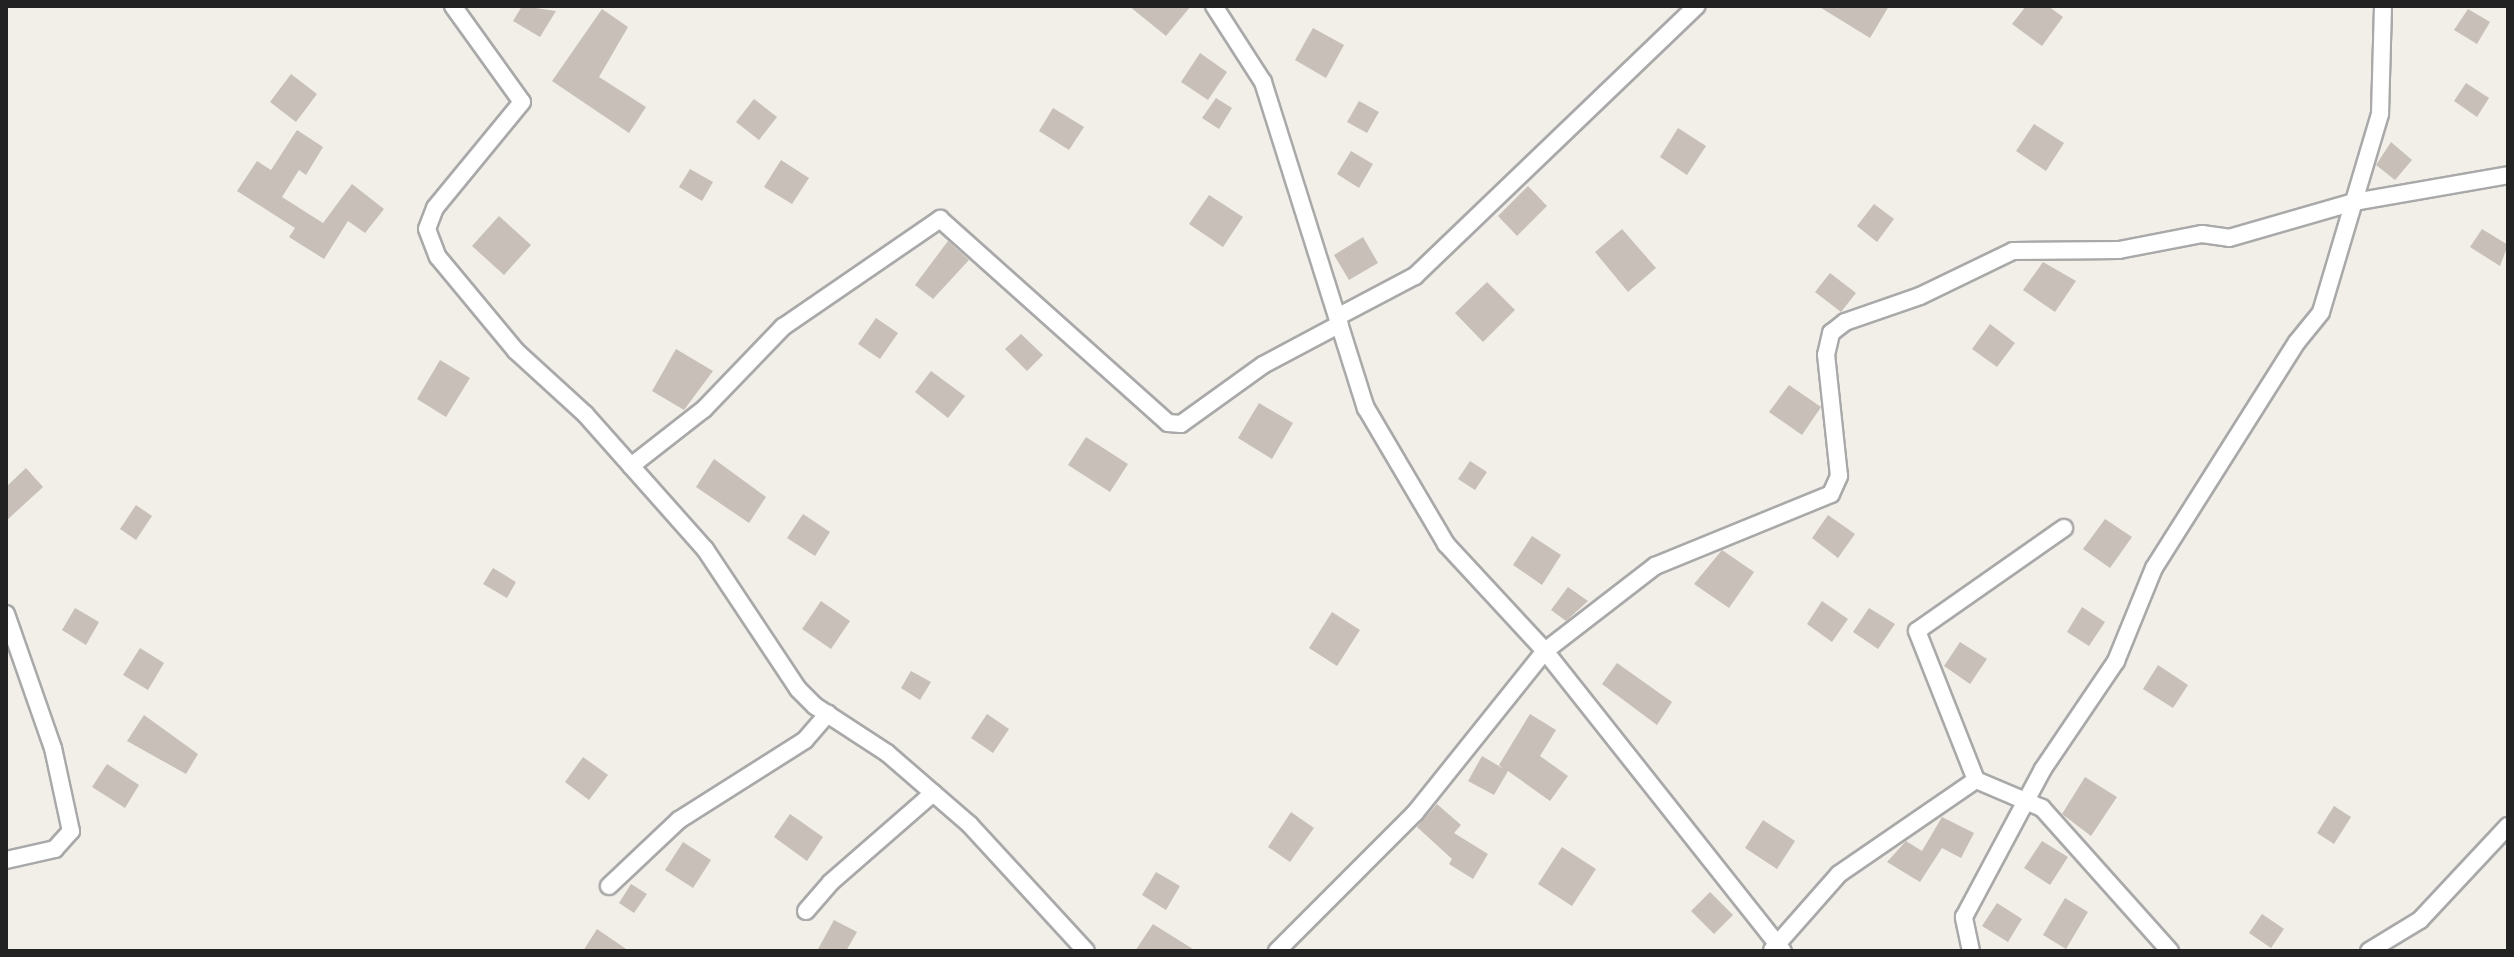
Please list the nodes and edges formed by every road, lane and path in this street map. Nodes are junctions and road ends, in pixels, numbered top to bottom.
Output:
1 (453, 6) edge
2 (1214, 6) edge
3 (1697, 6) edge
4 (2383, 6) edge
5 (2508, 175) edge
6 (2354, 202) junction
7 (1339, 320) junction
8 (631, 466) junction
9 (2064, 528) dead end
10 (6, 614) edge
11 (1545, 651) junction
12 (828, 714) junction
13 (1976, 780) junction
14 (933, 793) junction
15 (2026, 801) junction
16 (2508, 826) edge
17 (6, 860) edge
18 (609, 886) dead end
19 (806, 911) dead end
20 (1777, 949) edge
21 (1086, 951) edge
22 (1277, 951) edge
23 (1971, 951) edge
24 (2170, 951) edge
25 (2369, 951) edge

1 - 8 street
2 - 7 street
3 - 7 street
4 - 6 street
5 - 6 street
6 - 11 street
6 - 15 street
7 - 8 street
7 - 11 street
8 - 12 street
9 - 13 street
10 - 17 street
11 - 20 street
11 - 22 street
12 - 14 street
12 - 18 street
13 - 15 street
13 - 20 street
14 - 19 street
14 - 21 street
15 - 23 street
15 - 24 street
16 - 25 street

